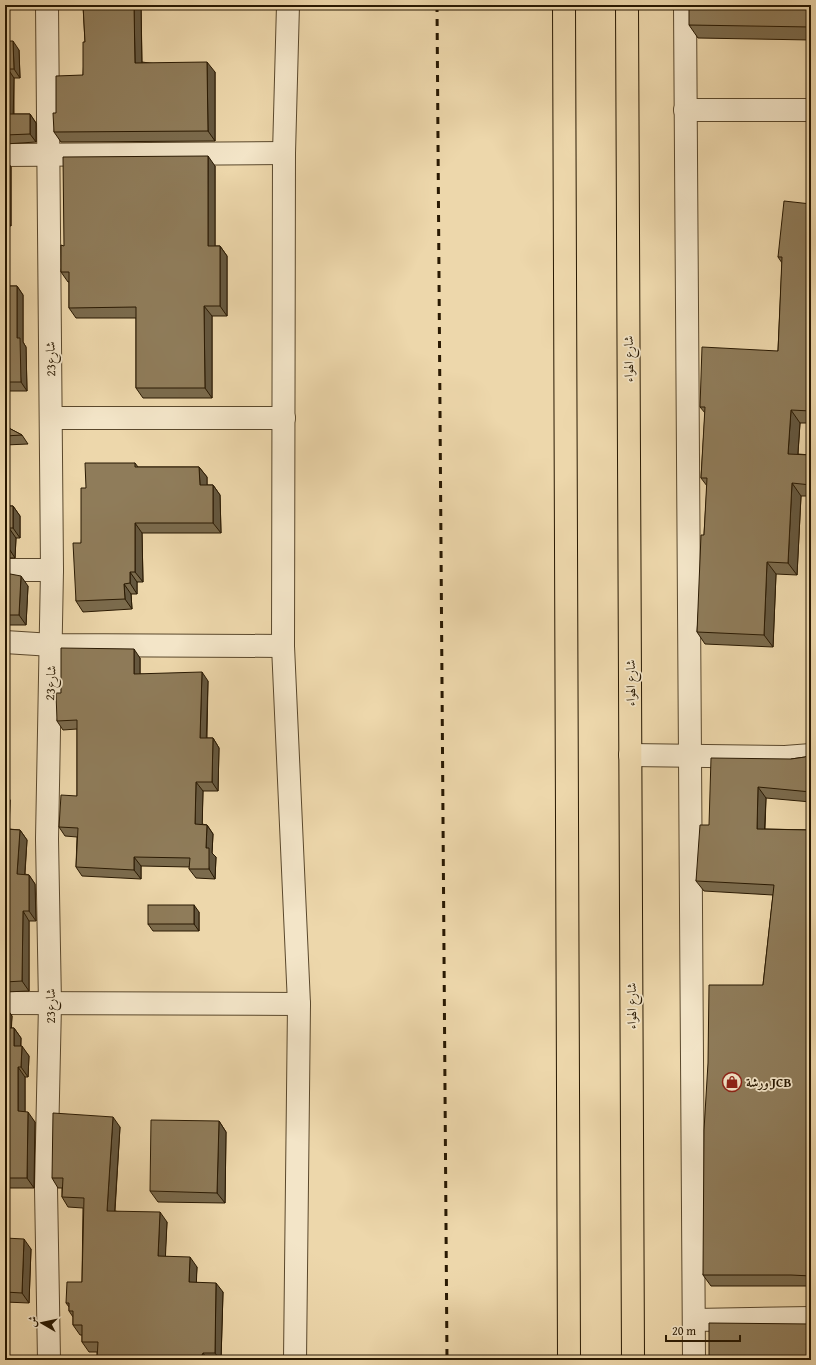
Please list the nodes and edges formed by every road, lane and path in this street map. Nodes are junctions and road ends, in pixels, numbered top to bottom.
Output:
1 (46, 5) edge
2 (288, 5) edge
3 (564, 5) edge
4 (627, 5) edge
5 (685, 5) edge
6 (685, 110) junction
7 (811, 110) edge
8 (284, 153) junction
9 (5, 155) edge
10 (48, 155) junction
11 (51, 418) junction
12 (284, 418) junction
13 (5, 570) edge
14 (52, 570) junction
15 (5, 642) edge
16 (52, 645) junction
17 (283, 646) junction
18 (630, 755) junction
19 (811, 755) edge
20 (689, 757) junction
21 (5, 1003) edge
22 (50, 1004) junction
23 (298, 1004) junction
24 (811, 1318) edge
25 (694, 1320) junction
26 (49, 1360) edge
27 (295, 1360) edge
28 (569, 1360) edge
29 (633, 1360) edge
30 (694, 1360) edge

1 - 10 street, شارع23
2 - 8 street
3 - 28 highway
4 - 18 highway, شارع الهواء
5 - 6 street
6 - 7 street
6 - 20 street
8 - 10 street
8 - 12 street
9 - 10 street
10 - 11 street, شارع23
11 - 12 street
11 - 14 street, شارع23
12 - 17 street
13 - 14 street
14 - 16 street, شارع23
15 - 16 street
16 - 17 street
16 - 22 street, شارع23
17 - 23 street
18 - 20 street
18 - 29 highway, شارع الهواء
19 - 20 street
20 - 25 street
21 - 22 street
22 - 23 street
22 - 26 street, شارع23
23 - 27 street
24 - 25 street
25 - 30 street

